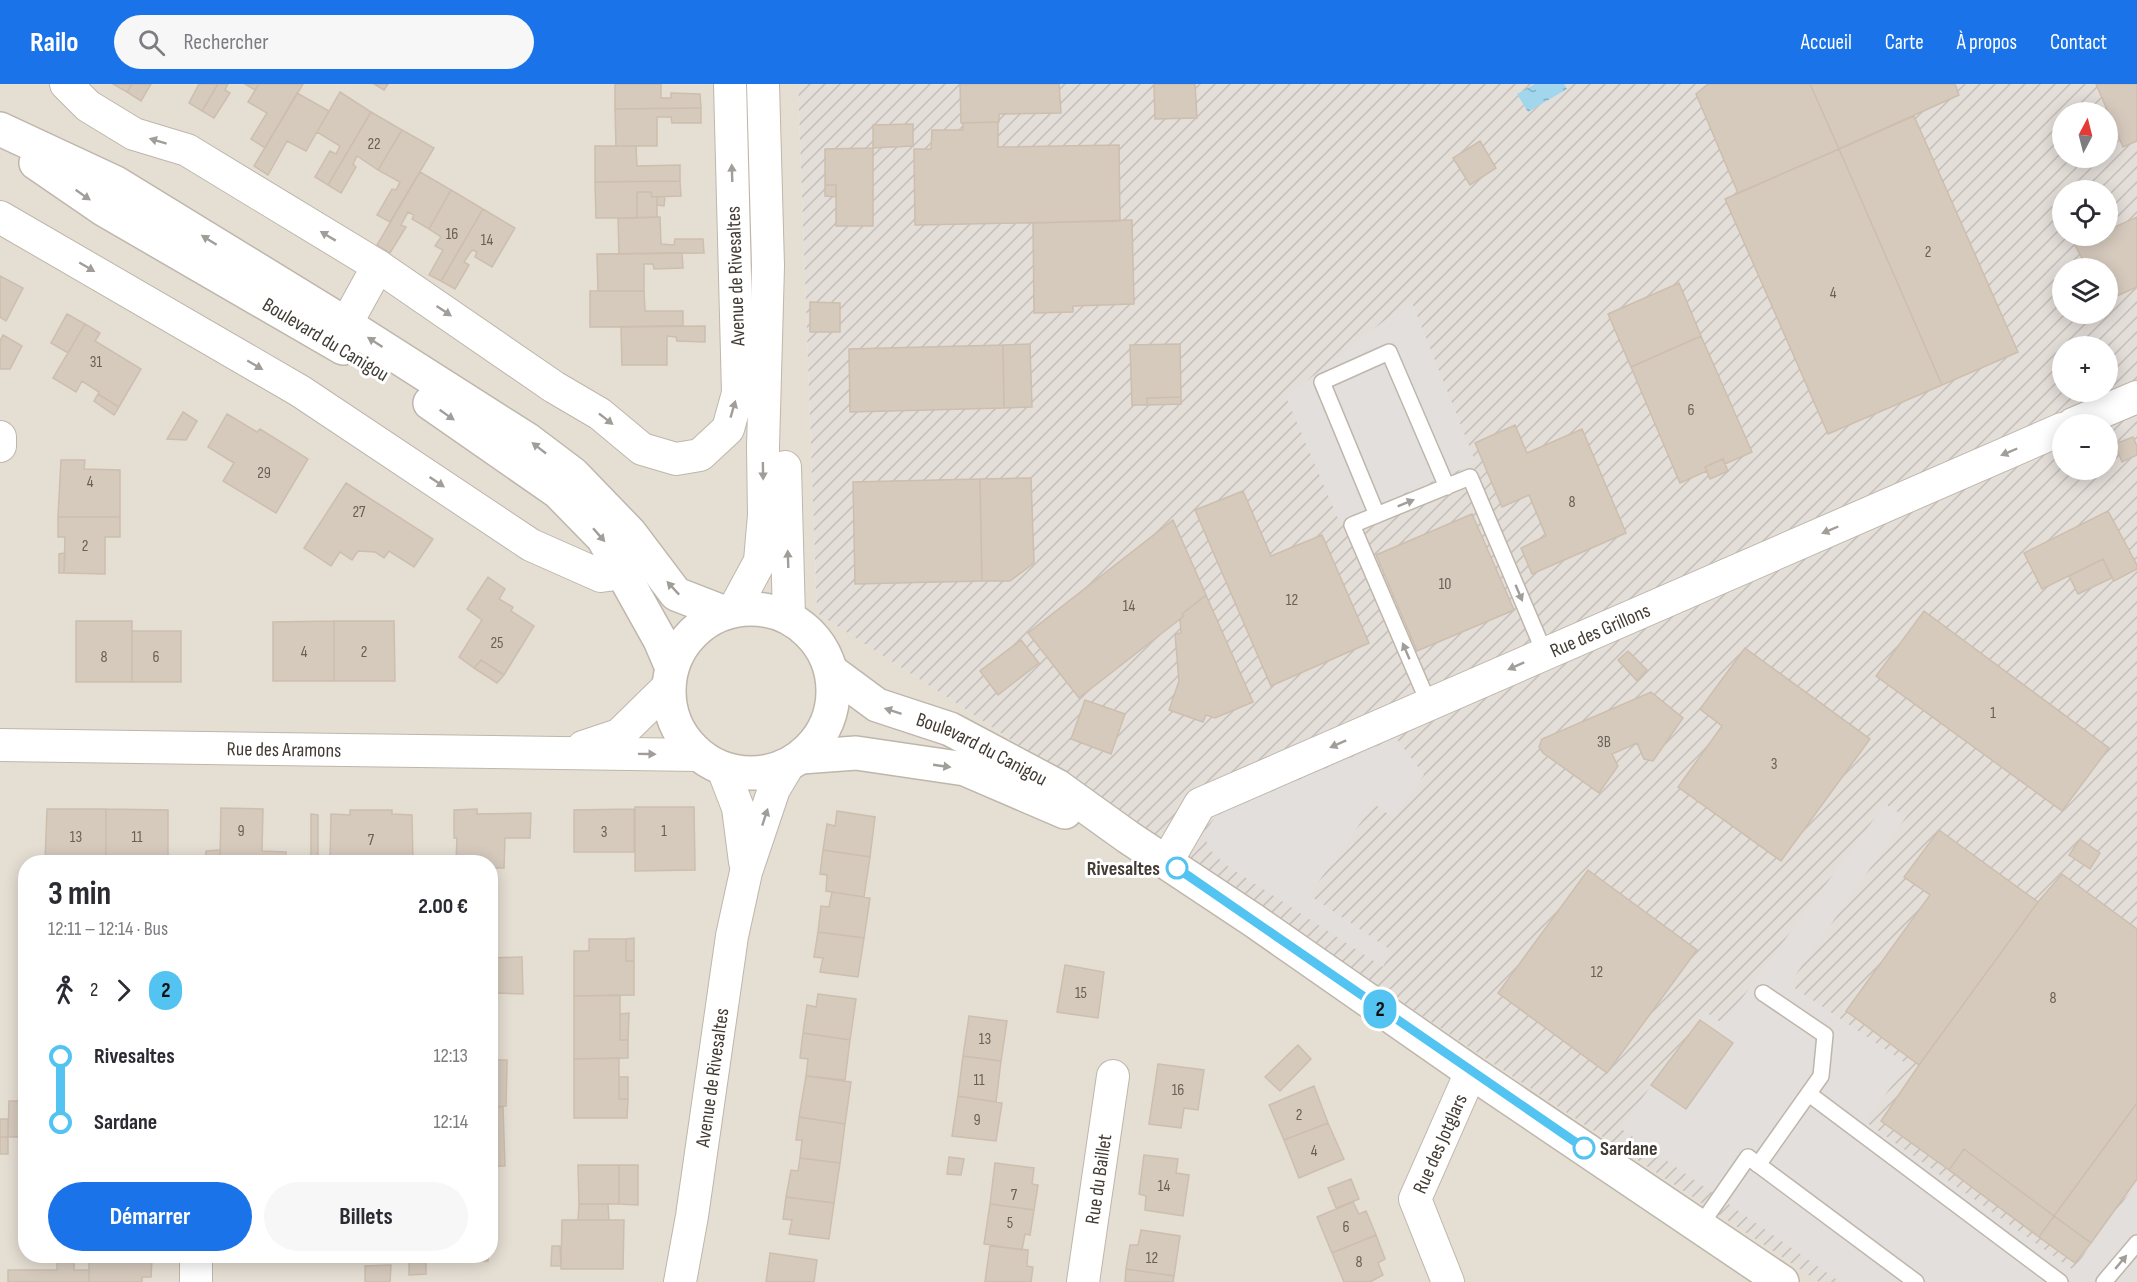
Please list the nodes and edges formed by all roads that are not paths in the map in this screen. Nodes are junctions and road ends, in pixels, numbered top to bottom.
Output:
1 (66, 84) edge
2 (730, 84) edge
3 (763, 84) edge
4 (0, 129) edge
5 (0, 138) edge
6 (0, 217) edge
7 (378, 266) junction
8 (768, 266) junction
9 (346, 324) junction
10 (2137, 397) edge
11 (2097, 414) edge
12 (2052, 433) edge
13 (0, 437) edge
14 (0, 446) edge
15 (1447, 487) junction
16 (1377, 515) junction
17 (624, 573) junction
18 (729, 612) junction
19 (789, 618) junction
20 (1545, 654) junction
21 (831, 671) junction
22 (670, 677) junction
23 (1429, 704) junction
24 (0, 745) edge
25 (568, 752) junction
26 (795, 761) junction
27 (711, 762) junction
28 (1128, 837) junction
29 (1167, 861) junction
30 (746, 872) junction
31 (1763, 993) dead end
32 (1471, 1072) junction
33 (1113, 1076) dead end
34 (1809, 1094) junction
35 (1758, 1165) junction
36 (1700, 1226) junction
37 (2137, 1243) edge
38 (196, 1263) edge
39 (196, 1282) edge
40 (680, 1282) edge
41 (1083, 1282) edge
42 (1448, 1282) edge
43 (1782, 1282) edge
44 (1916, 1282) edge
45 (2060, 1282) edge
46 (2104, 1282) edge

7 -> 1 street
7 -> 2 street, Avenue de Rivesaltes
3 - 8 street, Avenue de Rivesaltes
9 -> 4 street, Boulevard du Canigou
5 -> 17 street, Boulevard du Canigou
6 -> 17 street
7 - 9 street, Boulevard du Canigou
8 -> 18 street, Avenue de Rivesaltes
19 -> 8 street, Avenue de Rivesaltes
18 -> 9 street, Boulevard du Canigou
10 - 11 street
12 -> 20 street, Rue des Grillons
13 - 14 street
16 -> 15 lane
15 - 16 lane
15 -> 20 lane
23 -> 16 lane
17 - 22 street, Boulevard du Canigou
18 - 19 street
18 - 22 street
19 - 21 street
20 -> 23 street, Rue des Grillons
21 - 26 street
28 -> 21 street, Boulevard du Canigou
22 - 25 street, Rue des Aramons
22 - 27 street
23 -> 29 street, Rue des Grillons
24 - 25 street, Rue des Aramons
25 -> 27 street, Rue des Aramons
26 - 27 street
26 -> 28 street, Boulevard du Canigou
30 -> 26 street, Avenue de Rivesaltes
27 - 30 street, Avenue de Rivesaltes
28 - 29 street, Boulevard du Canigou
29 - 32 street, Boulevard du Canigou
30 - 40 street, Avenue de Rivesaltes
31 - 34 lane
32 - 36 street, Boulevard du Canigou
32 - 42 street, Rue des Jotglars
33 - 41 street, Rue du Baillet
34 - 35 lane
34 - 45 lane
35 - 36 lane
35 - 44 lane
36 - 43 street, Boulevard du Canigou
46 -> 37 lane
38 - 39 street

